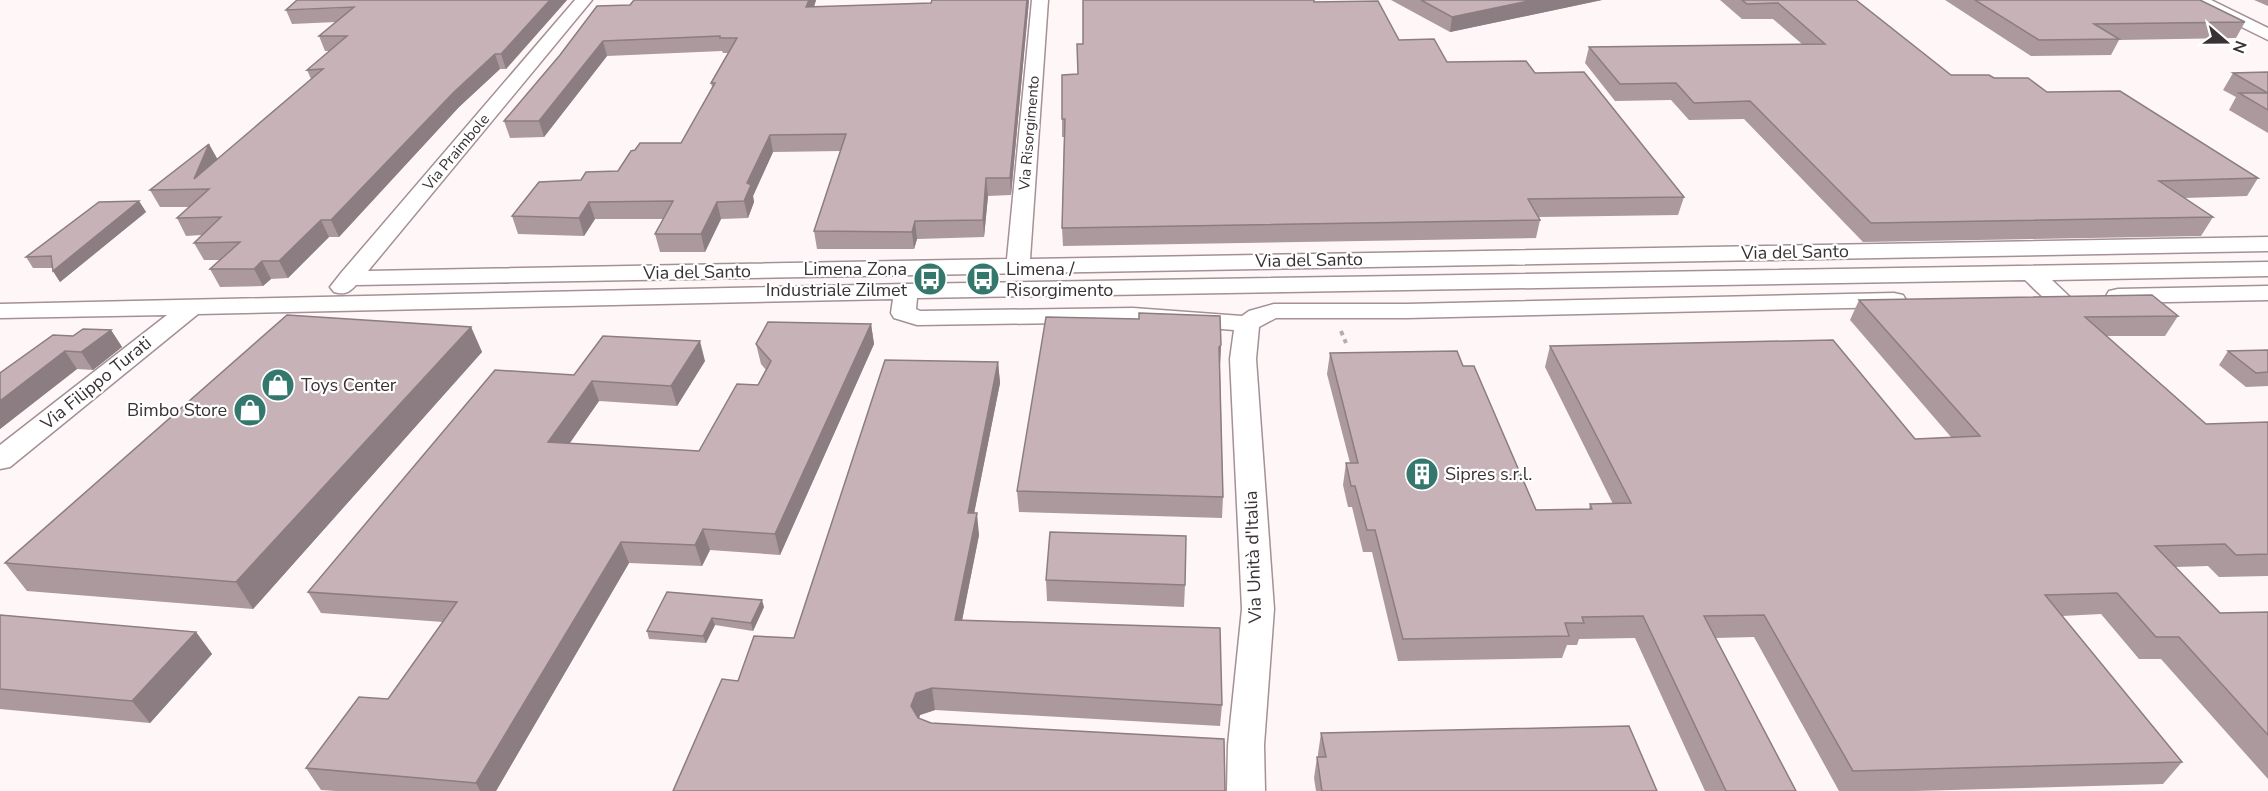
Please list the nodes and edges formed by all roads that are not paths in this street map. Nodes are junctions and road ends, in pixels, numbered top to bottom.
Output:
1 (584, 0) edge
2 (1040, 0) edge
3 (2199, 0) edge
4 (2263, 30) edge
5 (2268, 244) edge
6 (1018, 266) junction
7 (2268, 269) edge
8 (2031, 273) junction
9 (349, 278) junction
10 (906, 291) junction
11 (2268, 293) edge
12 (2023, 298) edge
13 (2058, 298) junction
14 (1918, 300) edge
15 (329, 304) junction
16 (192, 307) junction
17 (0, 311) edge
18 (1247, 324) junction
19 (0, 460) edge
20 (1210, 743) edge
21 (1246, 745) junction
22 (1246, 791) edge

1 - 9 street, Via Praimbole
2 - 6 street, Via Risorgimento
3 - 4 street
5 - 6 street, Via del Santo
6 - 9 street, Via del Santo
7 - 8 street
8 - 10 street
8 - 13 street
9 - 15 street, Via Praimbole
10 - 15 street
10 - 18 street
11 - 13 street
12 - 13 street
14 - 18 street
15 - 16 street
16 - 17 street
16 - 19 street, Via Filippo Turati
18 - 21 street, Via Unità d'Italia
20 - 21 street
21 - 22 street, Via Unità d'Italia

